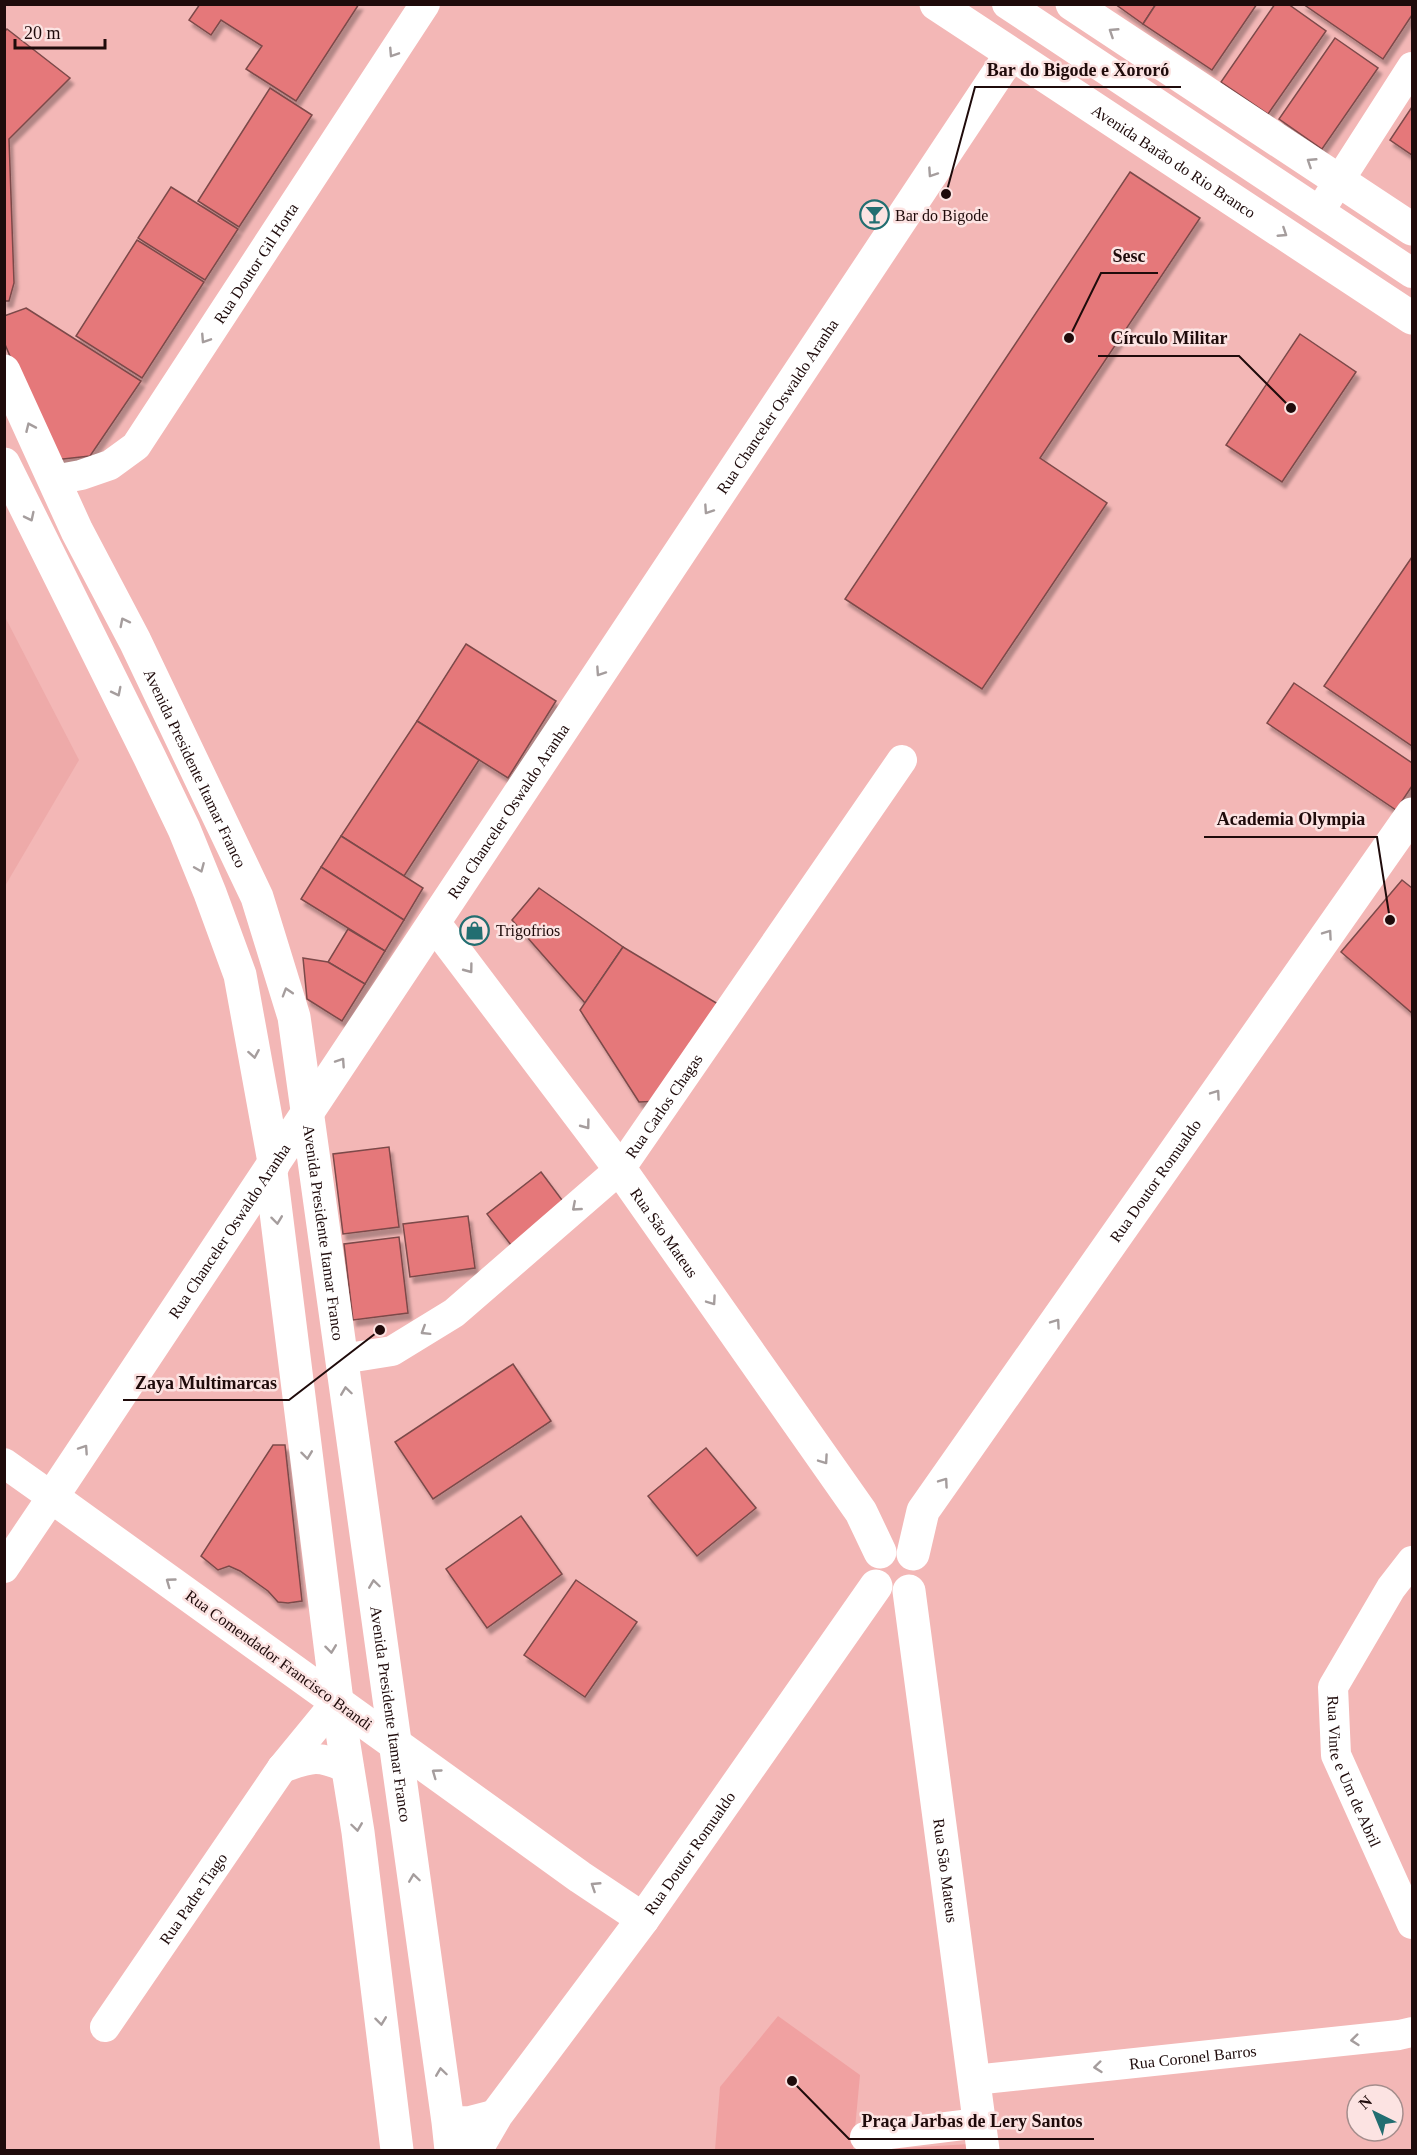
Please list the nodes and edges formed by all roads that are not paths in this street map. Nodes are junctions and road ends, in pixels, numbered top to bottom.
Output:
1 (425, 4) edge
2 (936, 4) edge
3 (1006, 4) edge
4 (1072, 4) edge
5 (1011, 54) junction
6 (1413, 67) edge
7 (1339, 180) junction
8 (1319, 211) junction
9 (1413, 229) edge
10 (1413, 273) edge
11 (1413, 318) edge
12 (4, 371) edge
13 (4, 464) edge
14 (54, 480) junction
15 (902, 760) dead end
16 (1413, 814) edge
17 (434, 923) junction
18 (309, 1111) junction
19 (274, 1162) junction
20 (620, 1169) junction
21 (342, 1359) junction
22 (4, 1462) edge
23 (52, 1497) junction
24 (923, 1511) junction
25 (861, 1512) junction
26 (880, 1552) junction
27 (913, 1554) junction
28 (1413, 1562) edge
29 (4, 1568) edge
30 (876, 1586) junction
31 (909, 1591) junction
32 (337, 1701) junction
33 (397, 1745) junction
34 (282, 1768) junction
35 (350, 1777) junction
36 (644, 1918) junction
37 (1413, 1924) edge
38 (105, 2028) dead end
39 (1413, 2032) edge
40 (974, 2080) junction
41 (497, 2114) junction
42 (450, 2136) edge
43 (865, 2137) dead end
44 (981, 2137) edge
45 (397, 2151) edge
46 (476, 2151) edge

1 -> 14 street, Rua Doutor Gil Horta
2 - 5 main road, Avenida Barão do Rio Branco
3 - 5 street
3 - 8 street
7 -> 4 main road
5 -> 11 main road, Avenida Barão do Rio Branco
5 -> 17 main road, Rua Chanceler Oswaldo Aranha
6 - 7 street
7 - 8 street
7 - 9 main road
8 - 10 street
14 -> 12 main road, Avenida Presidente Itamar Franco
13 -> 19 main road
18 -> 14 main road, Avenida Presidente Itamar Franco
15 - 20 street, Rua Carlos Chagas
24 -> 16 main road, Rua Doutor Romualdo
18 -> 17 main road, Rua Chanceler Oswaldo Aranha
17 -> 20 main road, Rua São Mateus
18 - 19 main road, Rua Chanceler Oswaldo Aranha
18 - 21 main road, Avenida Presidente Itamar Franco
23 -> 19 main road, Rua Chanceler Oswaldo Aranha
19 -> 32 main road
20 -> 21 street, Rua Carlos Chagas
20 -> 25 main road, Rua São Mateus
33 -> 21 main road, Avenida Presidente Itamar Franco
22 - 23 street, Rua Comendador Francisco Brandi
23 - 29 street, Rua Chanceler Oswaldo Aranha
32 -> 23 main road, Rua Comendador Francisco Brandi
24 - 25 main road
24 - 27 main road, Rua Doutor Romualdo
25 - 26 main road, Rua São Mateus
26 - 27 main road
26 - 30 main road
27 - 31 main road
28 - 37 street, Rua Vinte e Um de Abril
30 - 31 main road
30 - 36 main road, Rua Doutor Romualdo
31 - 40 main road, Rua São Mateus
32 - 33 main road, Rua Comendador Francisco Brandi
32 - 34 street, Rua Padre Tiago
32 - 35 main road
33 - 35 main road
36 -> 33 main road, Rua Comendador Francisco Brandi
42 -> 33 main road, Avenida Presidente Itamar Franco
34 - 35 street
34 - 38 street, Rua Padre Tiago
35 -> 45 main road
36 - 41 main road, Rua Doutor Romualdo
39 -> 40 street, Rua Coronel Barros
40 - 44 main road, Rua São Mateus
41 - 42 street
41 - 46 main road, Rua Doutor Romualdo
43 - 44 street

